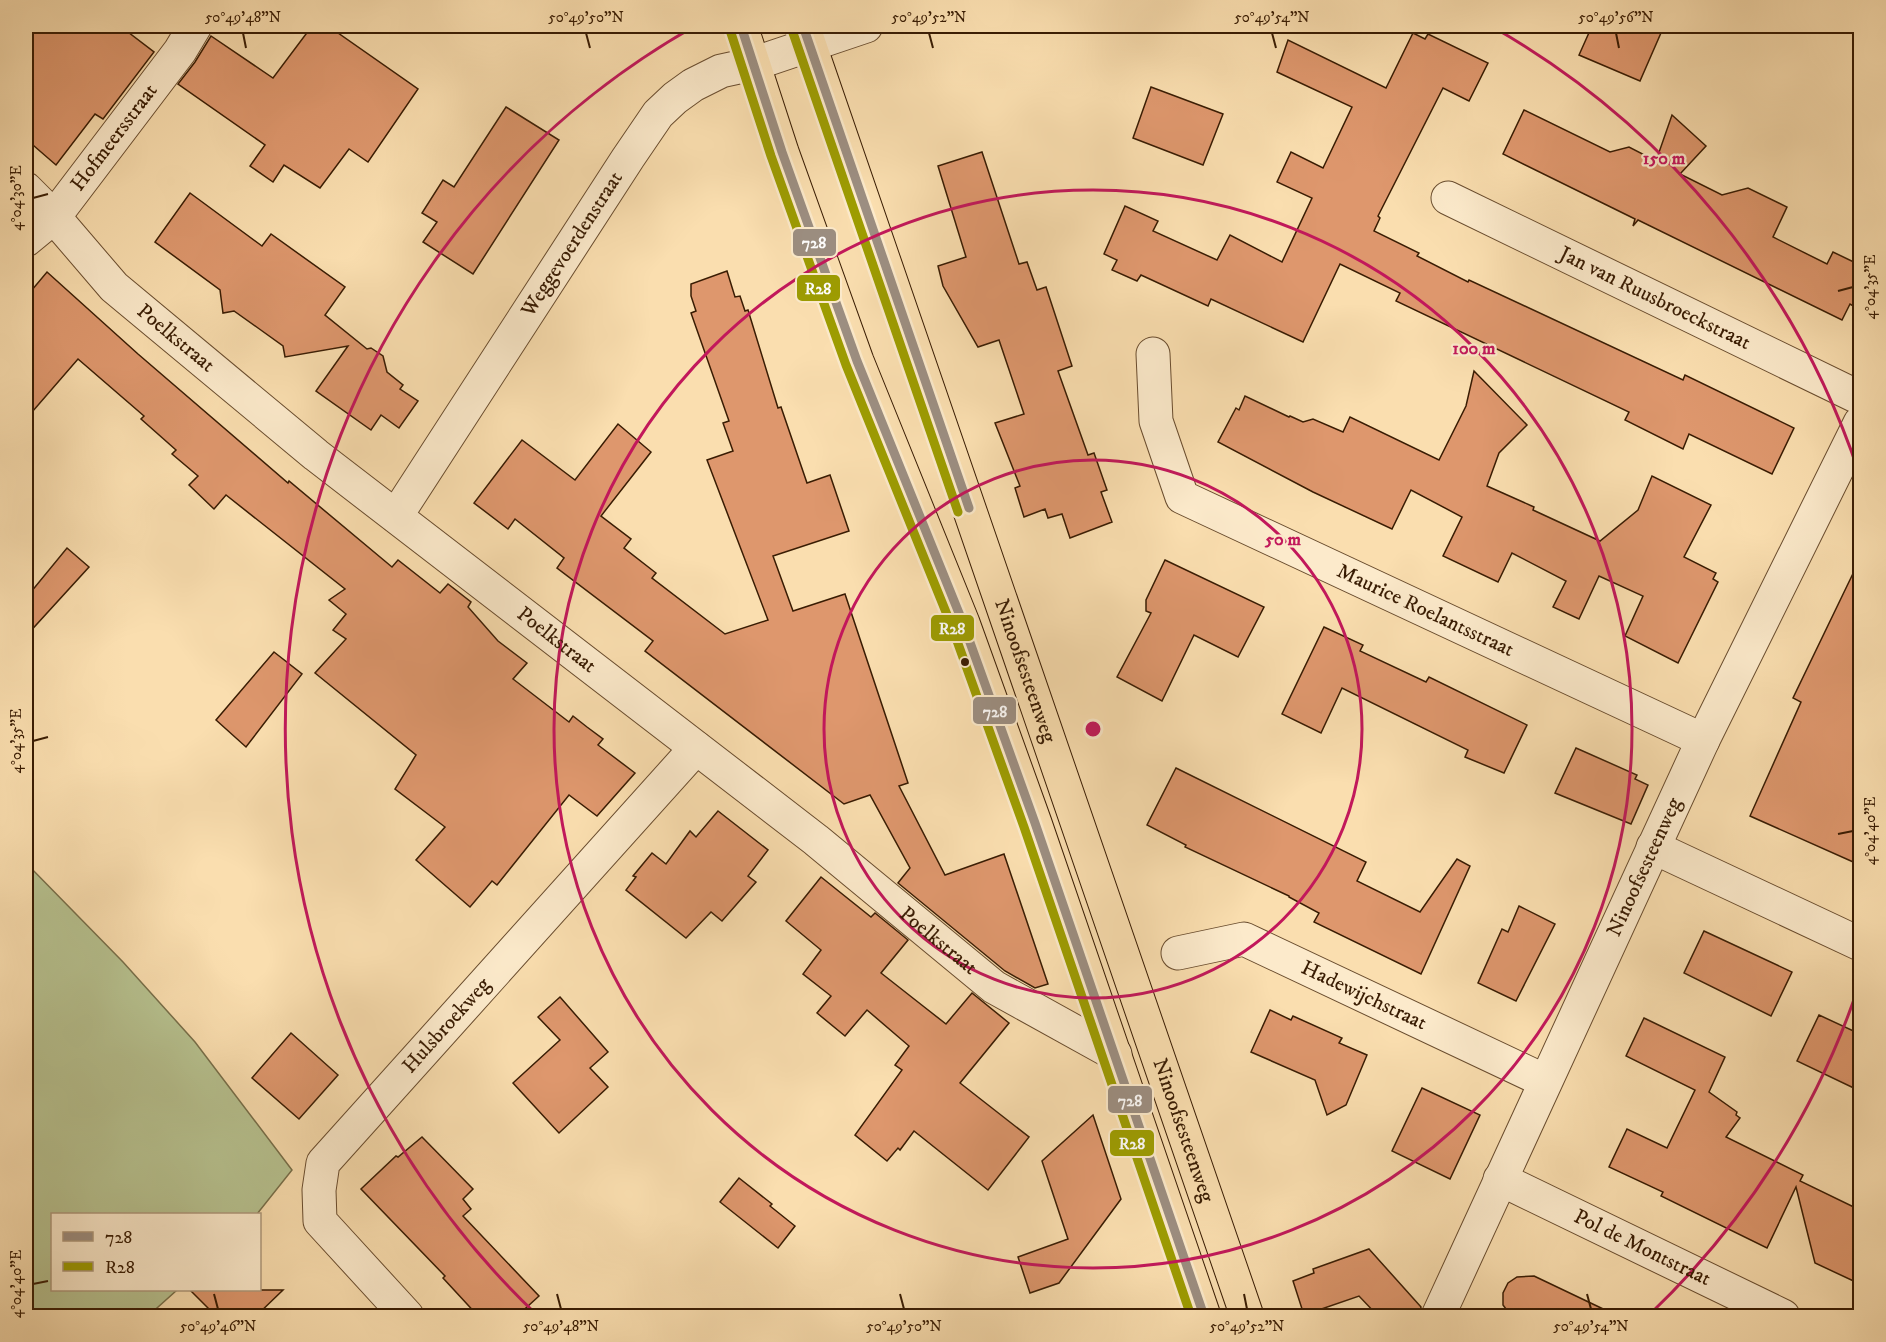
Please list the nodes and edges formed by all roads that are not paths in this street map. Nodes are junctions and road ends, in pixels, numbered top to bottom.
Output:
1 (195, 26) edge
2 (741, 26) edge
3 (866, 26) edge
4 (807, 35) edge
5 (753, 64) junction
6 (26, 189) edge
7 (1448, 198) dead end
8 (54, 217) junction
9 (26, 240) edge
10 (1153, 354) dead end
11 (1860, 398) edge
12 (1860, 423) edge
13 (396, 516) junction
14 (1703, 740) junction
15 (696, 747) junction
16 (1653, 847) junction
17 (1860, 944) edge
18 (1178, 953) dead end
19 (1115, 1054) junction
20 (1545, 1081) junction
21 (1500, 1179) junction
22 (407, 1317) edge
23 (1204, 1317) edge
24 (1247, 1317) edge
25 (1438, 1317) edge
26 (1783, 1317) edge

1 - 8 street, Hofmeersstraat
2 - 5 main road, Ninoofsesteenweg
3 - 4 street, Weggevoerdenstraat
4 - 5 street, Weggevoerdenstraat
4 - 24 main road, Ninoofsesteenweg
5 - 13 street, Weggevoerdenstraat
5 - 19 main road, Ninoofsesteenweg
6 - 8 street, Poelkstraat
7 - 11 street, Jan van Ruusbroeckstraat
8 - 9 street, Hofmeersstraat
8 - 13 street, Poelkstraat
10 - 14 street, Maurice Roelantsstraat
12 - 14 street, Ninoofsesteenweg
13 - 15 street, Poelkstraat
14 - 16 street, Ninoofsesteenweg
15 - 19 street, Poelkstraat
15 - 22 street, Hulsbroekweg
16 - 17 street
16 - 20 street, Ninoofsesteenweg
18 - 20 street, Hadewijchstraat
19 - 23 main road, Ninoofsesteenweg
20 - 21 street, Ninoofsesteenweg
21 - 25 street, Ninoofsesteenweg
21 - 26 street, Pol de Montstraat

